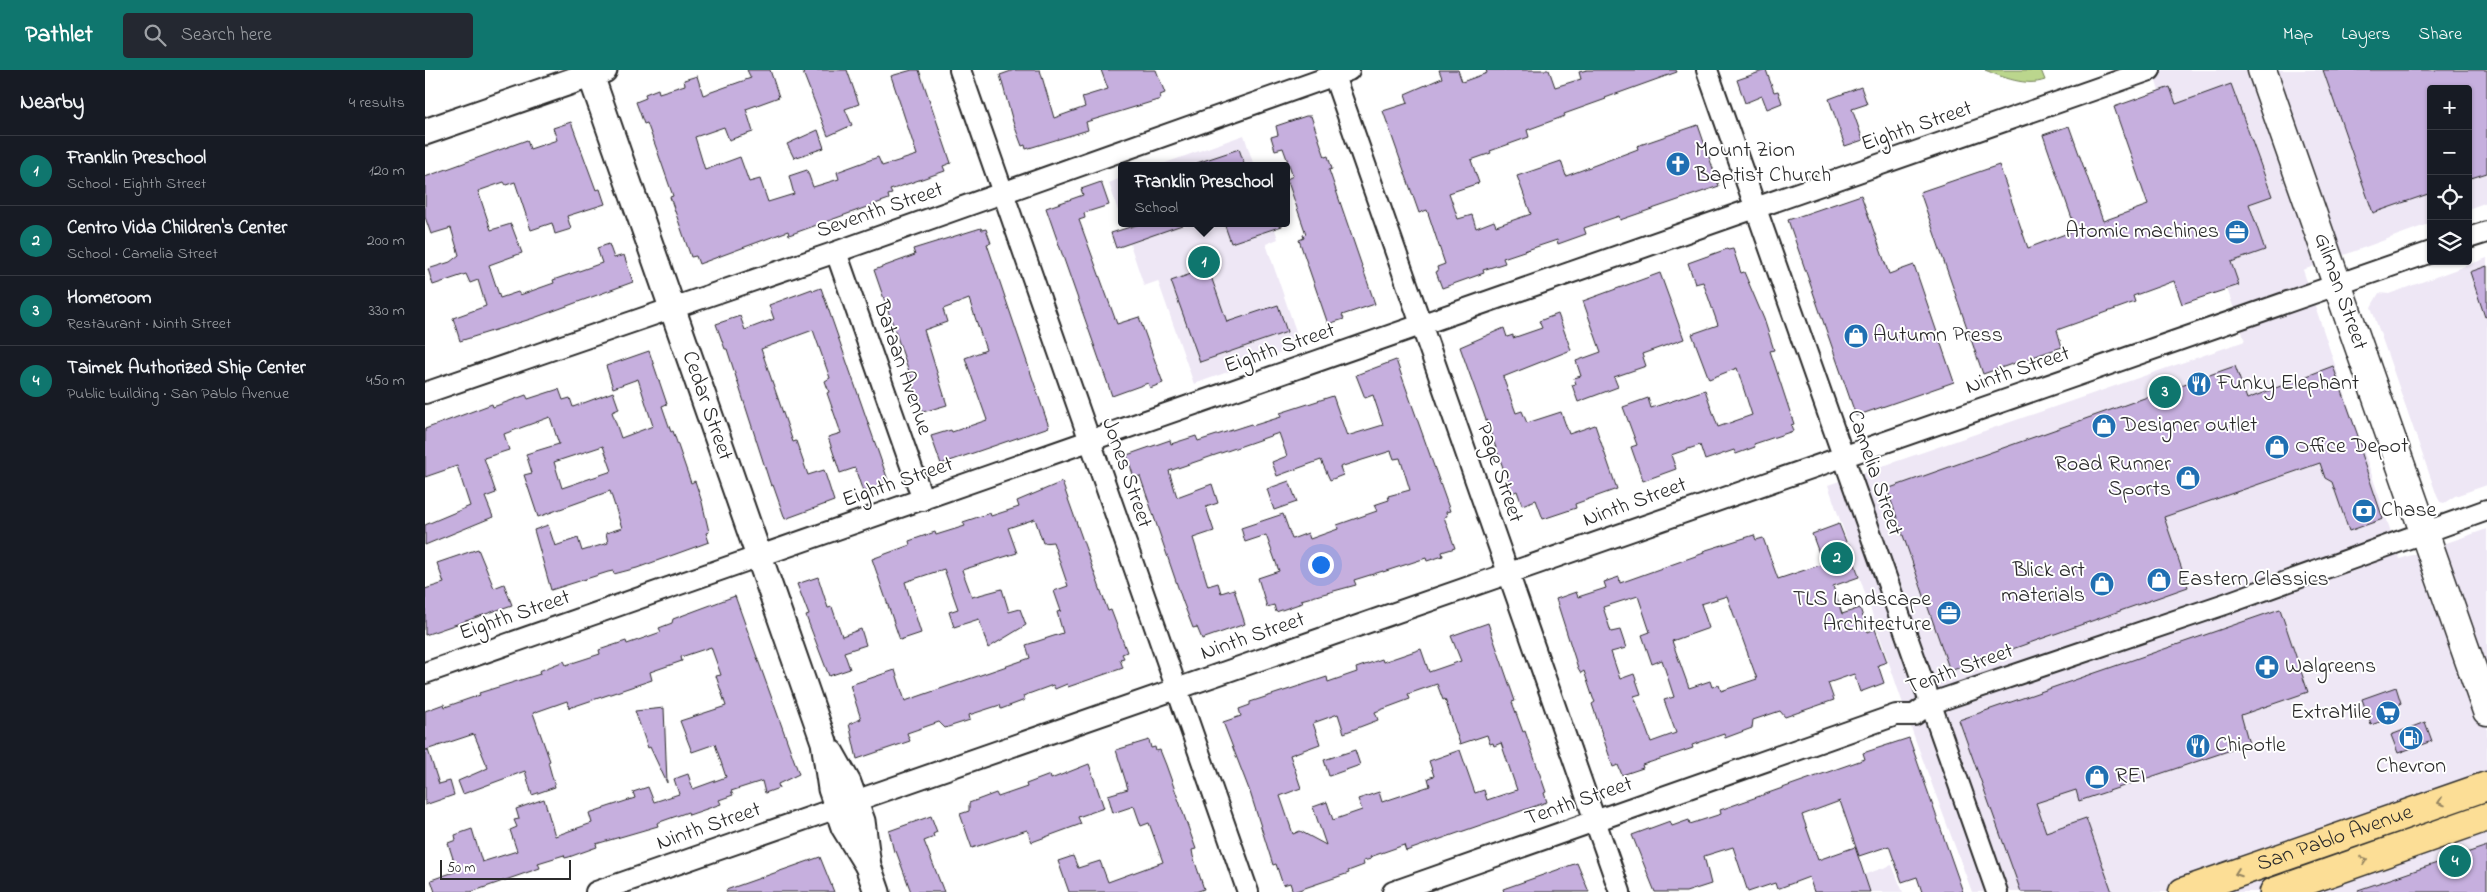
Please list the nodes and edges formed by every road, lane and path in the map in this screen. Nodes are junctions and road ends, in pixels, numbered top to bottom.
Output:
1 (960, 70) edge
2 (1707, 70) edge
3 (2151, 70) edge
4 (2262, 70) edge
5 (595, 72) edge
6 (1338, 72) edge
7 (425, 132) edge
8 (1002, 193) junction
9 (1755, 208) junction
10 (2487, 232) edge
11 (2472, 237) edge
12 (836, 252) junction
13 (2427, 253) edge
14 (2337, 284) junction
15 (672, 307) junction
16 (1421, 324) junction
17 (425, 393) edge
18 (1090, 440) junction
19 (1843, 456) junction
20 (923, 500) junction
21 (2487, 510) edge
22 (2425, 532) junction
23 (759, 556) junction
24 (1508, 573) junction
25 (425, 673) edge
26 (1177, 689) junction
27 (1929, 704) junction
28 (2487, 711) edge
29 (2487, 786) edge
30 (846, 804) junction
31 (2487, 817) edge
32 (1595, 821) junction
33 (596, 892) edge
34 (877, 892) edge
35 (1248, 892) edge
36 (1393, 892) edge
37 (1620, 892) edge
38 (1997, 892) edge
39 (2183, 892) edge
40 (2274, 892) edge

1 - 8 street, Jones Street
2 - 9 street, Camelia Street
3 - 9 street, Eighth Street
4 - 14 main road, Gilman Street
5 - 7 street
5 - 15 street, Cedar Street
6 - 8 street, Seventh Street
6 - 16 street, Page Street
8 - 12 street, Seventh Street
8 - 18 street, Jones Street
9 - 16 street, Eighth Street
9 - 19 street, Camelia Street
10 - 11 street
12 - 15 street, Seventh Street
12 - 20 street, Bataan Avenue
13 - 14 street, Ninth Street
14 - 19 street, Ninth Street
14 - 22 main road, Gilman Street
15 - 17 street, Seventh Street
15 - 23 street, Cedar Street
16 - 18 street, Eighth Street
16 - 24 street, Page Street
18 - 20 street, Eighth Street
18 - 26 street, Jones Street
19 - 24 street, Ninth Street
19 - 27 street, Camelia Street
20 - 23 street, Eighth Street
21 - 22 street, Tenth Street
22 - 27 street, Tenth Street
22 - 28 main road, Gilman Street
23 - 25 street, Eighth Street
23 - 30 street, Cedar Street
24 - 26 street, Ninth Street
24 - 32 street, Page Street
26 - 30 street, Ninth Street
26 - 35 street, Jones Street
27 - 32 street, Tenth Street
27 - 38 street, Camelia Street
29 -> 39 main road, San Pablo Avenue
30 - 33 street, Ninth Street
30 - 34 street, Cedar Street
40 -> 31 main road, San Pablo Avenue
32 - 36 street, Tenth Street
32 - 37 street, Page Street

